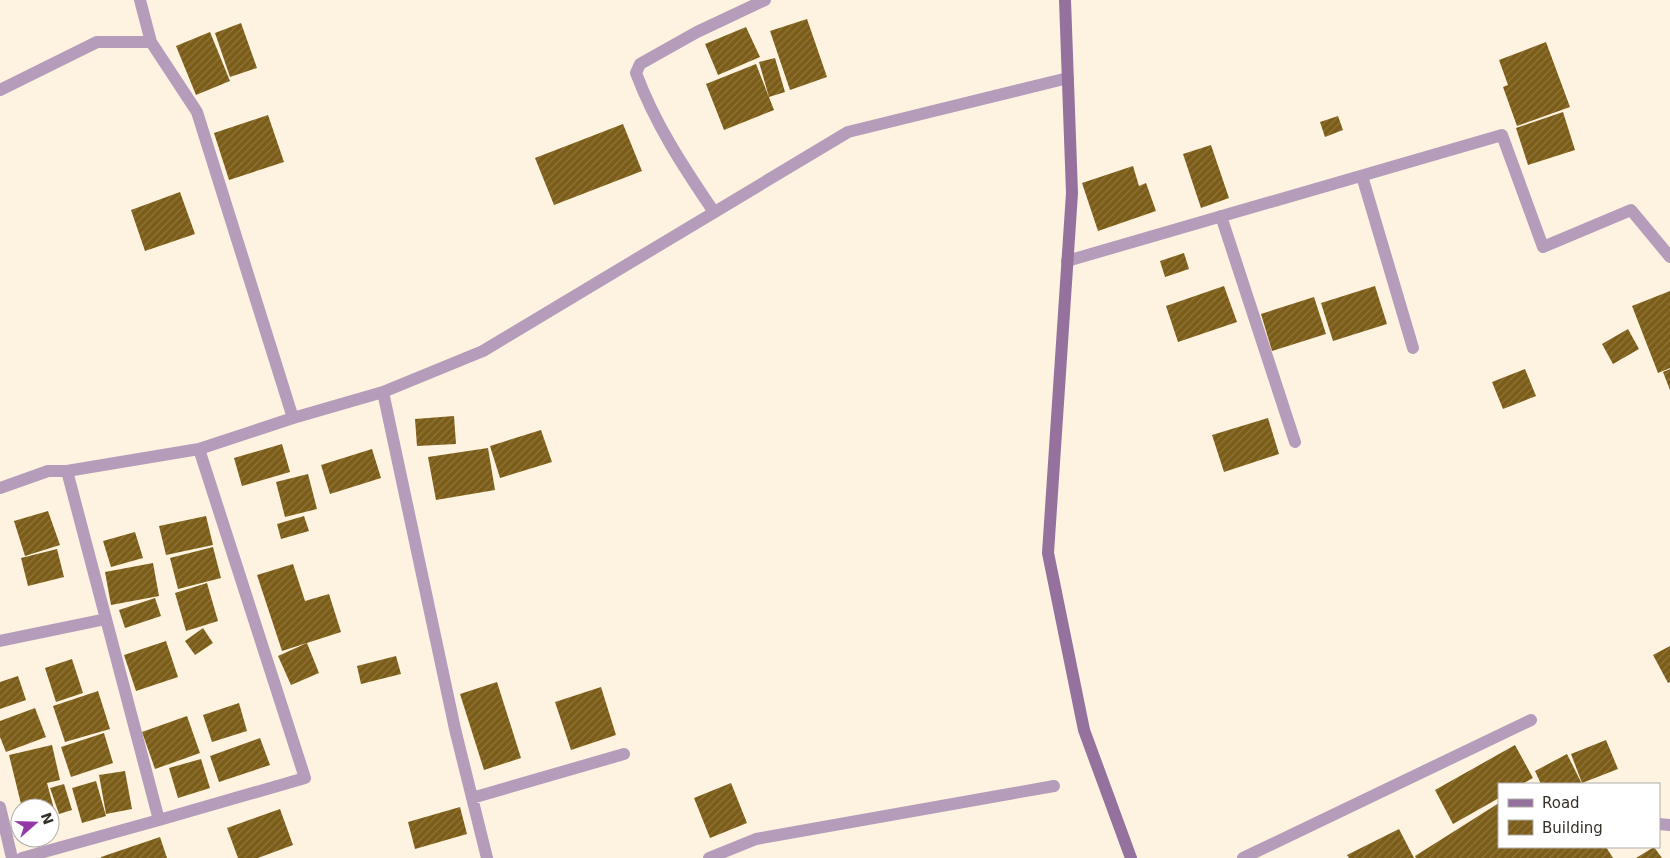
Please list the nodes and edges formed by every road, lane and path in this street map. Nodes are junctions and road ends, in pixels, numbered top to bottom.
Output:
1 (140, 0) edge
2 (765, 0) edge
3 (1065, 0) edge
4 (151, 42) junction
5 (1068, 78) junction
6 (0, 90) edge
7 (1362, 176) junction
8 (714, 212) junction
9 (1220, 216) junction
10 (1670, 257) edge
11 (1068, 260) junction
12 (1413, 348) dead end
13 (383, 392) junction
14 (294, 418) junction
15 (1295, 442) dead end
16 (199, 449) junction
17 (67, 471) junction
18 (0, 488) edge
19 (106, 619) junction
20 (0, 641) edge
21 (1531, 720) dead end
22 (624, 754) dead end
23 (1054, 786) dead end
24 (472, 798) junction
25 (0, 807) edge
26 (160, 820) junction
27 (12, 858) edge
28 (22, 858) edge
29 (488, 858) edge
30 (709, 858) edge
31 (1132, 858) edge
32 (1243, 858) edge

1 - 4 street
2 - 8 street
3 - 5 street
4 - 6 street
4 - 14 street
5 - 8 street
5 - 11 street
7 - 9 street
7 - 10 street
7 - 12 street
8 - 13 street
9 - 11 street
9 - 15 street
11 - 31 street
13 - 14 street
13 - 24 street
14 - 16 street
16 - 17 street
16 - 26 street
17 - 18 street
17 - 19 street
19 - 20 street
19 - 26 street
21 - 32 street
22 - 24 street
23 - 30 street
24 - 29 street
25 - 27 street
26 - 28 street

